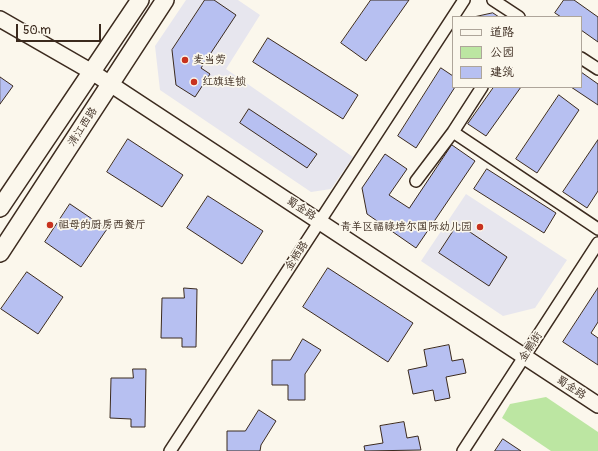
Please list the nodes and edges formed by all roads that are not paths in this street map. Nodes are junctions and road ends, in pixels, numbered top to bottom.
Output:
1 (140, 0) edge
2 (165, 0) edge
3 (464, 0) edge
4 (493, 0) edge
5 (454, 16) edge
6 (517, 16) edge
7 (452, 18) edge
8 (0, 19) edge
9 (582, 59) edge
10 (598, 69) edge
11 (92, 72) junction
12 (111, 84) junction
13 (481, 88) edge
14 (453, 132) junction
15 (416, 181) dead end
16 (0, 208) edge
17 (320, 222) junction
18 (598, 229) edge
19 (598, 243) edge
20 (0, 253) edge
21 (524, 357) junction
22 (598, 405) edge
23 (170, 451) edge
24 (463, 451) edge

1 - 11 main road, 清江西路
2 - 12 main road, 清江西路
3 - 5 street, 金栖路
4 - 6 street
7 - 17 street, 金栖路
8 - 11 main road, 蜀金路
9 - 10 street
11 - 12 main road, 蜀金路
11 - 16 main road, 清江西路
12 - 17 main road, 蜀金路
12 - 20 main road, 清江西路
13 - 14 street
14 - 15 street
14 - 18 street
17 - 21 main road, 蜀金路
17 - 23 street, 金栖路
19 - 21 street, 金鹏街
21 - 22 main road, 蜀金路
21 - 24 street, 金鹏街

